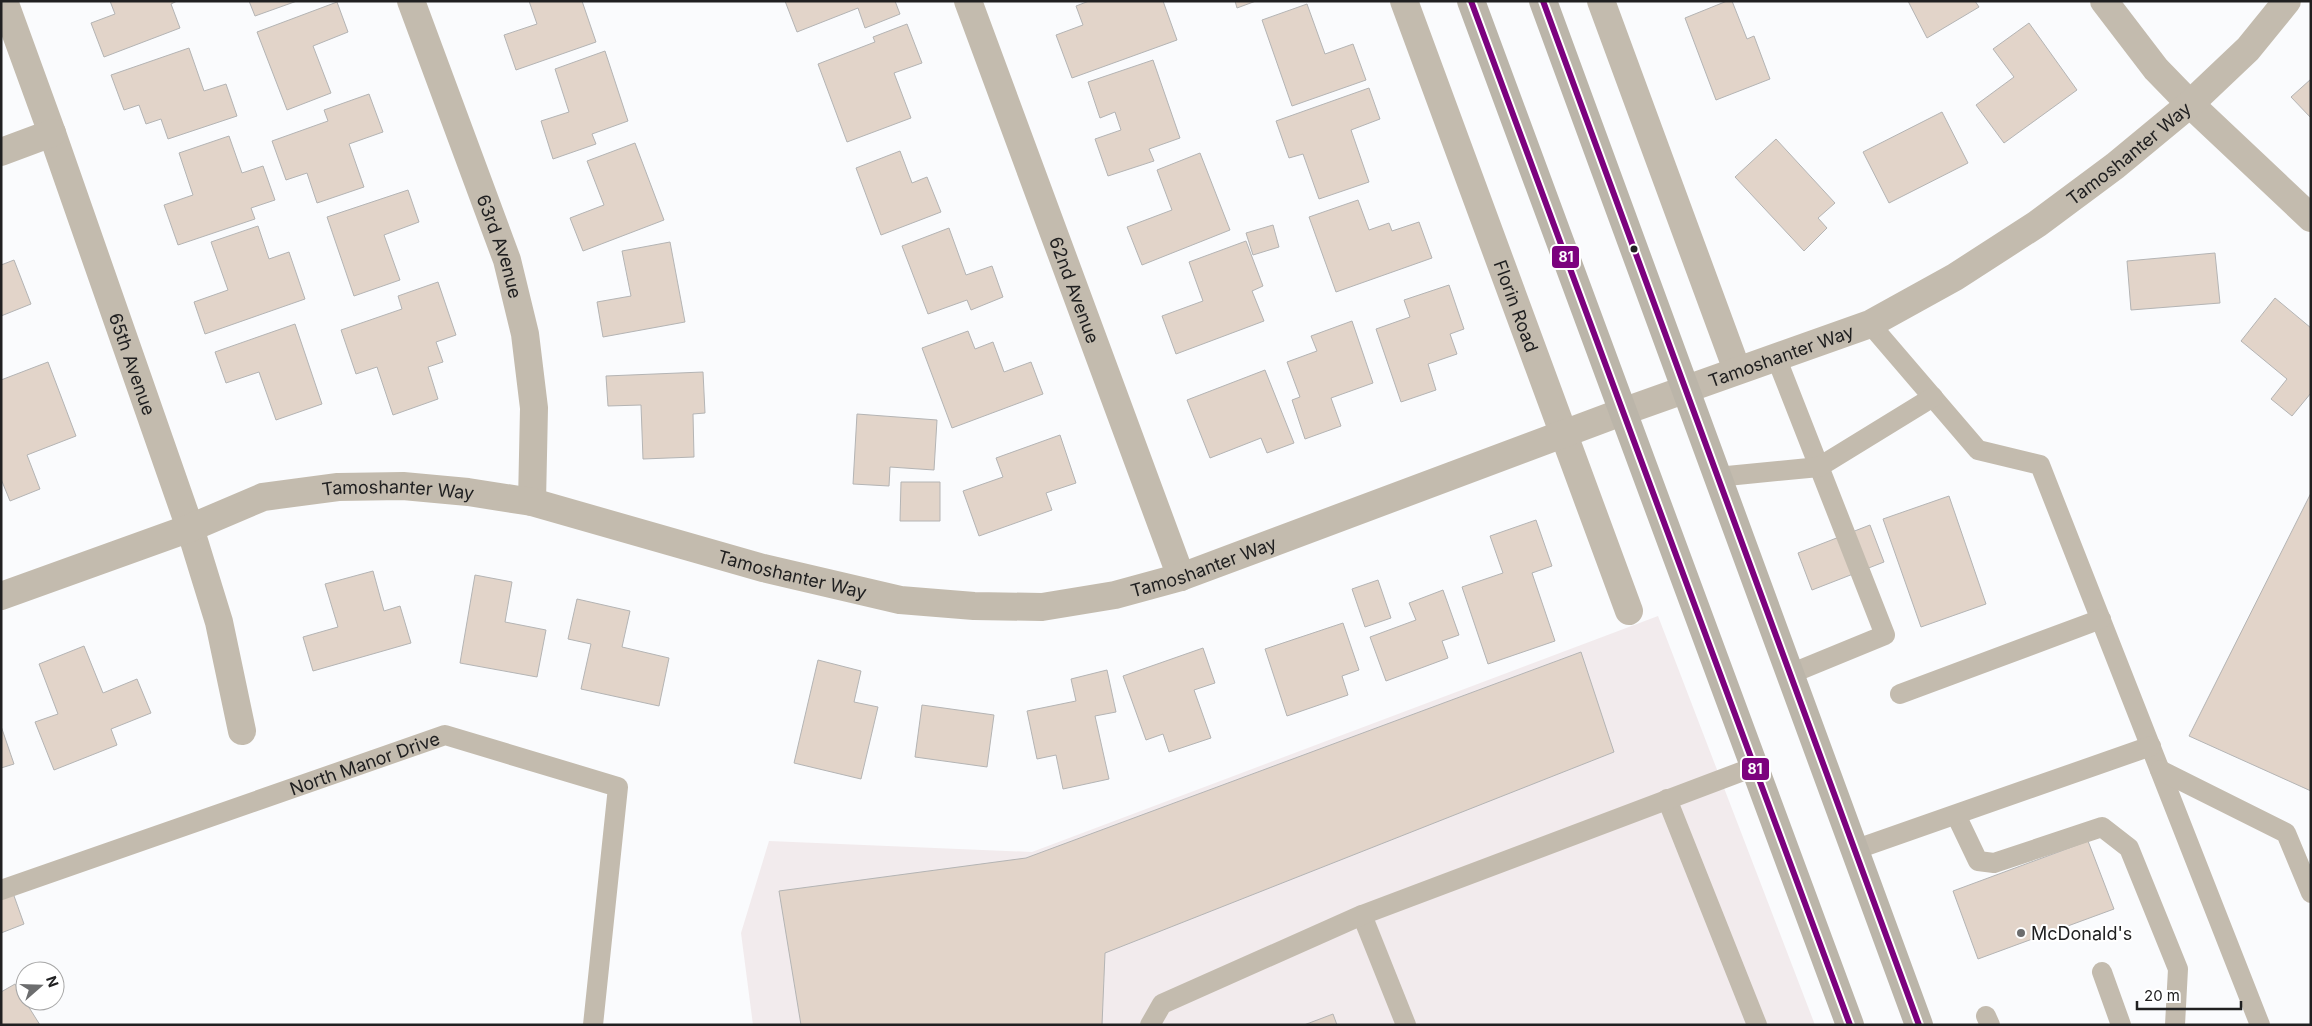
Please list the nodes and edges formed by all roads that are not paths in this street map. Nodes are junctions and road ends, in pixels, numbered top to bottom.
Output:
1 (4, 1) edge
2 (412, 1) edge
3 (968, 1) edge
4 (1404, 1) edge
5 (1471, 1) edge
6 (1543, 1) edge
7 (1601, 1) edge
8 (2104, 1) edge
9 (2287, 1) edge
10 (2190, 104) junction
11 (52, 132) junction
12 (1, 152) edge
13 (2311, 218) edge
14 (1870, 324) junction
15 (1776, 357) junction
16 (1737, 370) junction
17 (1686, 389) junction
18 (1933, 397) junction
19 (1622, 412) junction
20 (1564, 434) junction
21 (1819, 467) junction
22 (1718, 477) junction
23 (532, 502) junction
24 (190, 528) junction
25 (1181, 577) junction
26 (1, 596) edge
27 (1629, 612) dead end
28 (2101, 619) junction
29 (1790, 674) junction
30 (1900, 694) dead end
31 (242, 731) dead end
32 (2151, 746) junction
33 (1754, 767) junction
34 (2160, 770) junction
35 (1667, 799) junction
36 (1956, 815) junction
37 (1854, 850) junction
38 (1, 890) edge
39 (2311, 893) edge
40 (1362, 915) junction
41 (2102, 972) dead end
42 (593, 1025) edge
43 (1150, 1025) edge
44 (1406, 1025) edge
45 (1757, 1025) edge
46 (1850, 1025) edge
47 (1919, 1025) edge
48 (2121, 1025) edge
49 (2175, 1025) edge
50 (2260, 1025) edge

1 - 11 street, 65th Avenue
2 - 23 street, 63rd Avenue
3 - 25 street, 62nd Avenue
4 - 20 street, Florin Road
5 - 19 main road
6 - 17 main road
7 - 16 street
8 - 10 street
9 - 10 street, Tamoshanter Way
10 - 13 street
10 - 14 street, Tamoshanter Way
11 - 12 street
11 - 24 street, 65th Avenue
14 - 15 street, Tamoshanter Way
14 - 18 lane
15 - 16 street, Tamoshanter Way
15 - 21 lane
16 - 17 street, Tamoshanter Way
17 - 19 street, Tamoshanter Way
17 - 22 main road
18 - 21 lane
18 - 28 lane
19 - 20 street, Tamoshanter Way
19 - 33 main road
20 - 25 street, Tamoshanter Way
20 - 27 street, Florin Road
21 - 22 lane
21 - 29 lane
22 - 29 main road
23 - 24 street, Tamoshanter Way
23 - 25 street, Tamoshanter Way
24 - 26 street, Tamoshanter Way
24 - 31 street, 65th Avenue
28 - 30 lane
28 - 32 lane
29 - 37 main road
32 - 34 lane
32 - 36 lane
33 - 35 lane
33 - 46 main road
34 - 39 lane
34 - 50 lane
35 - 40 lane
35 - 45 lane
36 - 37 lane
36 - 49 lane
37 - 47 main road
38 - 42 lane, North Manor Drive
40 - 43 lane
40 - 44 lane
41 - 48 lane

